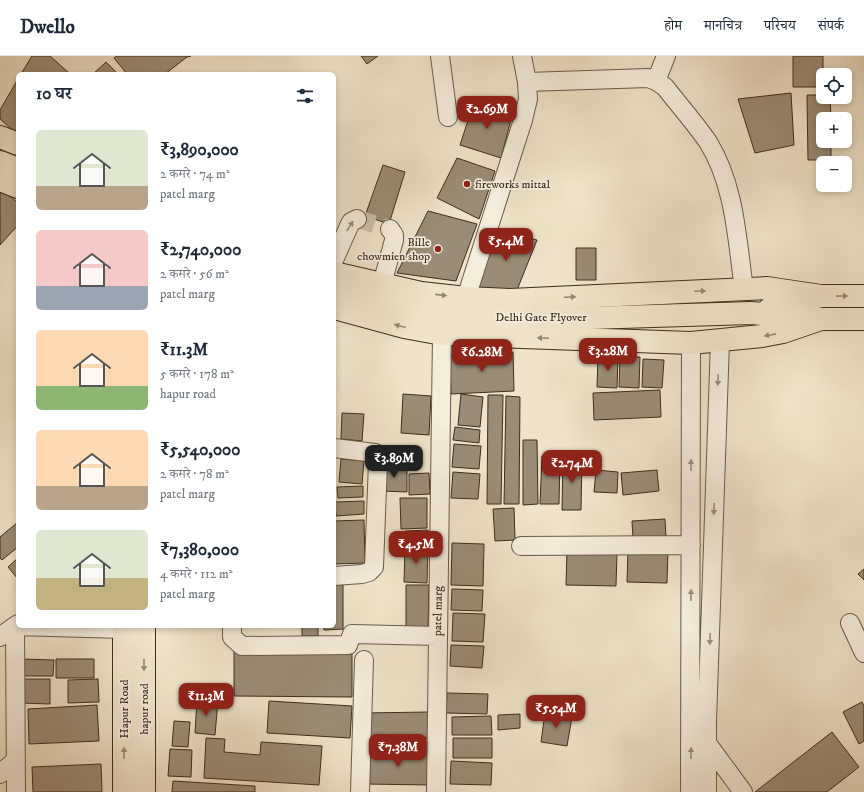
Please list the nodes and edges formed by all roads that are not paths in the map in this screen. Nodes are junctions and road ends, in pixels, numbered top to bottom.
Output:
1 (440, 56) edge
2 (522, 56) edge
3 (666, 56) edge
4 (656, 81) junction
5 (527, 82) junction
6 (448, 117) dead end
7 (0, 137) edge
8 (16, 143) edge
9 (0, 162) edge
10 (16, 168) edge
11 (0, 180) edge
12 (16, 186) edge
13 (357, 219) dead end
14 (390, 229) dead end
15 (336, 255) edge
16 (336, 273) edge
17 (382, 284) junction
18 (744, 289) junction
19 (336, 291) edge
20 (821, 296) junction
21 (864, 296) edge
22 (466, 298) junction
23 (336, 309) edge
24 (751, 313) junction
25 (821, 319) junction
26 (864, 319) edge
27 (442, 334) junction
28 (720, 341) junction
29 (690, 343) junction
30 (336, 448) edge
31 (691, 545) junction
32 (521, 546) dead end
33 (336, 576) edge
34 (850, 623) dead end
35 (16, 625) edge
36 (131, 628) edge
37 (131, 628) edge
38 (232, 628) edge
39 (438, 636) junction
40 (0, 637) edge
41 (864, 653) edge
42 (364, 660) dead end
43 (699, 720) junction
44 (707, 744) junction
45 (16, 760) junction
46 (0, 774) edge
47 (16, 792) edge
48 (124, 792) edge
49 (144, 792) edge
50 (360, 792) edge
51 (436, 792) edge
52 (690, 792) edge
53 (706, 792) edge
54 (743, 792) edge

1 - 6 street
2 - 5 street
3 - 4 street
4 - 5 street
4 - 18 street
5 - 22 street
7 - 8 main road
9 - 10 main road
11 - 12 main road
15 -> 13 street
14 - 17 street
16 - 17 main road
17 -> 22 main road
18 - 20 main road
22 -> 18 main road
19 - 24 main road, Delhi Gate Flyover
20 -> 21 main road
20 - 24 main road, Delhi Gate Flyover
27 -> 23 main road
24 - 25 main road, Delhi Gate Flyover
25 - 26 main road
25 -> 28 main road
29 -> 27 main road
27 - 39 street, patel marg
28 - 29 main road
28 -> 43 street
31 -> 29 street
30 - 33 street
31 - 32 street
43 -> 31 street
34 - 41 street
35 - 40 street
35 - 45 street
48 -> 36 main road, Hapur Road
37 -> 49 main road, hapur road
38 - 39 street
39 - 51 street, patel marg
42 - 50 street
43 - 44 street
52 -> 43 street
44 - 53 street
44 - 54 street
45 - 46 street
45 - 47 street

